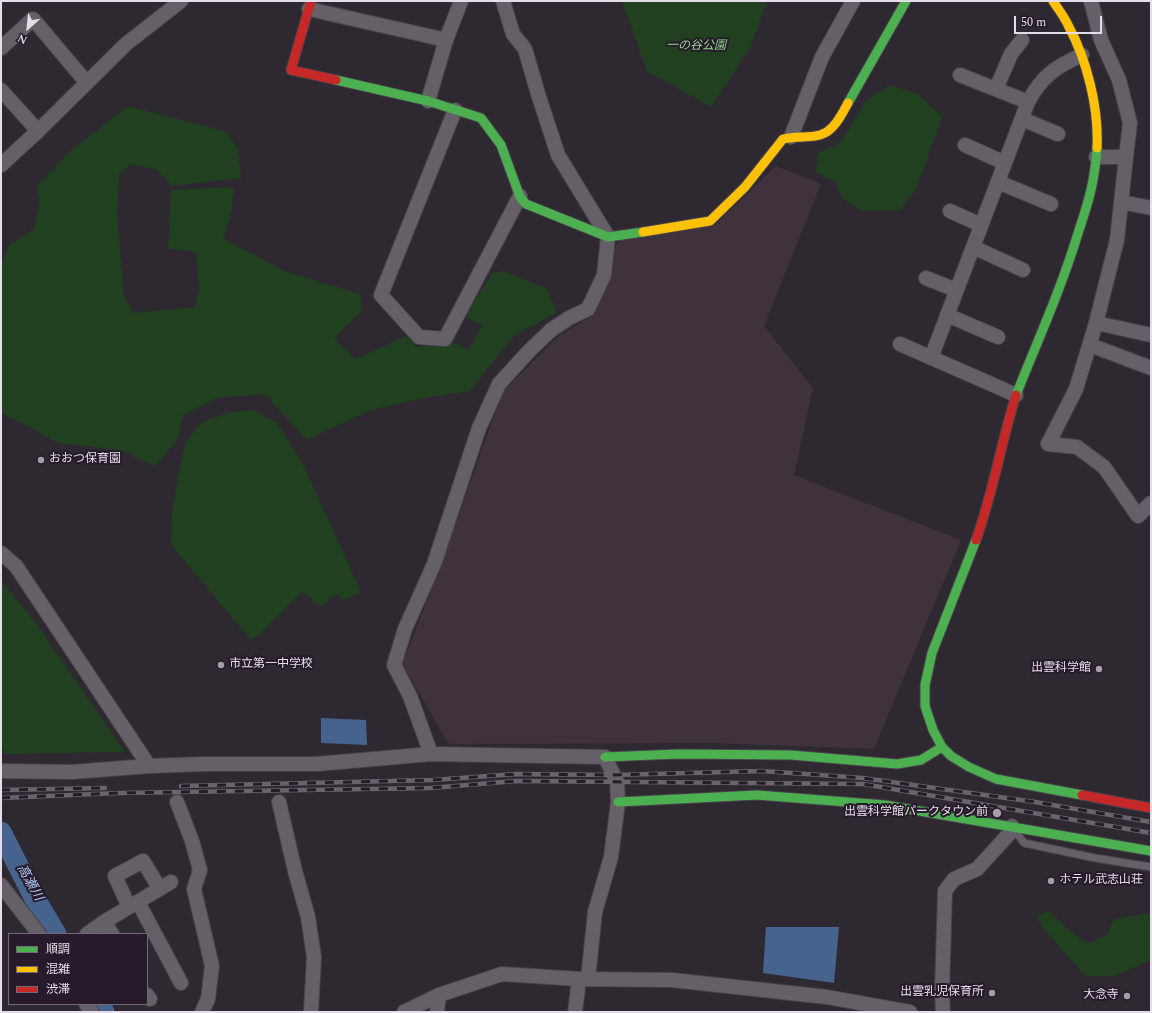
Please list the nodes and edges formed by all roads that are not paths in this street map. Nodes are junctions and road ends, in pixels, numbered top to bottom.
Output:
1 (181, 1) edge
2 (461, 1) edge
3 (503, 1) edge
4 (853, 1) edge
5 (906, 1) edge
6 (1053, 1) edge
7 (1091, 1) edge
8 (310, 5) edge
9 (446, 40) junction
10 (1022, 40) dead end
11 (1, 48) edge
12 (1082, 55) junction
13 (960, 75) dead end
14 (87, 83) junction
15 (996, 89) junction
16 (1, 90) edge
17 (428, 102) junction
18 (1028, 102) junction
19 (455, 110) junction
20 (1022, 119) junction
21 (38, 131) junction
22 (1058, 134) dead end
23 (791, 137) junction
24 (965, 145) dead end
25 (1096, 157) junction
26 (1126, 157) junction
27 (1005, 163) junction
28 (1, 165) edge
29 (998, 182) junction
30 (520, 196) junction
31 (1122, 202) junction
32 (1051, 204) dead end
33 (1151, 208) edge
34 (950, 211) dead end
35 (981, 225) junction
36 (608, 237) junction
37 (973, 248) junction
38 (1023, 270) dead end
39 (926, 278) dead end
40 (956, 290) junction
41 (947, 315) junction
42 (1096, 323) junction
43 (1151, 335) edge
44 (998, 337) dead end
45 (900, 344) dead end
46 (1090, 345) junction
47 (931, 358) junction
48 (1151, 368) edge
49 (1016, 395) junction
50 (1151, 503) edge
51 (1, 553) edge
52 (942, 747) junction
53 (431, 754) junction
54 (605, 757) junction
55 (149, 766) junction
56 (1, 771) edge
57 (178, 802) dead end
58 (279, 802) dead end
59 (618, 802) junction
60 (1151, 808) edge
61 (1012, 826) junction
62 (1151, 851) edge
63 (1151, 867) edge
64 (1, 885) edge
65 (134, 904) junction
66 (104, 922) junction
67 (38, 933) edge
68 (88, 933) edge
69 (111, 933) edge
70 (584, 979) junction
71 (182, 983) dead end
72 (439, 995) junction
73 (202, 1012) edge
74 (311, 1012) edge
75 (404, 1012) edge
76 (437, 1012) edge
77 (575, 1012) edge
78 (910, 1012) edge
79 (943, 1012) edge

1 - 14 street
2 - 9 street
3 - 36 street
4 - 23 street
5 - 23 street
6 - 12 street
7 - 26 street
8 - 9 street
8 - 17 street
9 - 17 street
10 - 15 street
11 - 14 street
12 - 18 street
12 - 25 street
13 - 15 street
14 - 21 street
15 - 18 street
16 - 21 street
17 - 19 street
18 - 20 street
19 - 30 street
19 - 30 street
20 - 22 street
20 - 27 street
21 - 28 street
23 - 36 street
24 - 27 street
25 - 26 street
25 - 49 street
26 - 31 street
27 - 29 street
29 - 32 street
29 - 35 street
30 - 36 street
31 - 33 street
31 - 42 street
34 - 35 street
35 - 37 street
36 - 53 street
37 - 38 street
37 - 40 street
39 - 40 street
40 - 41 street
41 - 44 street
41 - 47 street
42 - 43 street
42 - 46 street
45 - 47 street
46 - 48 street
46 - 50 street
47 - 49 street
49 - 52 street
51 - 55 street
52 - 54 street
52 - 60 street
53 - 54 street
53 - 55 street
54 - 59 street
55 - 56 street
57 - 73 street
58 - 74 street
59 - 61 street
59 - 70 street
61 - 62 street
61 - 63 lane
61 - 79 street
64 - 67 street
65 - 65 street
65 - 66 street
65 - 71 street
66 - 68 street
66 - 69 street
70 - 72 street
70 - 77 street
70 - 78 street
72 - 75 street
72 - 76 street

